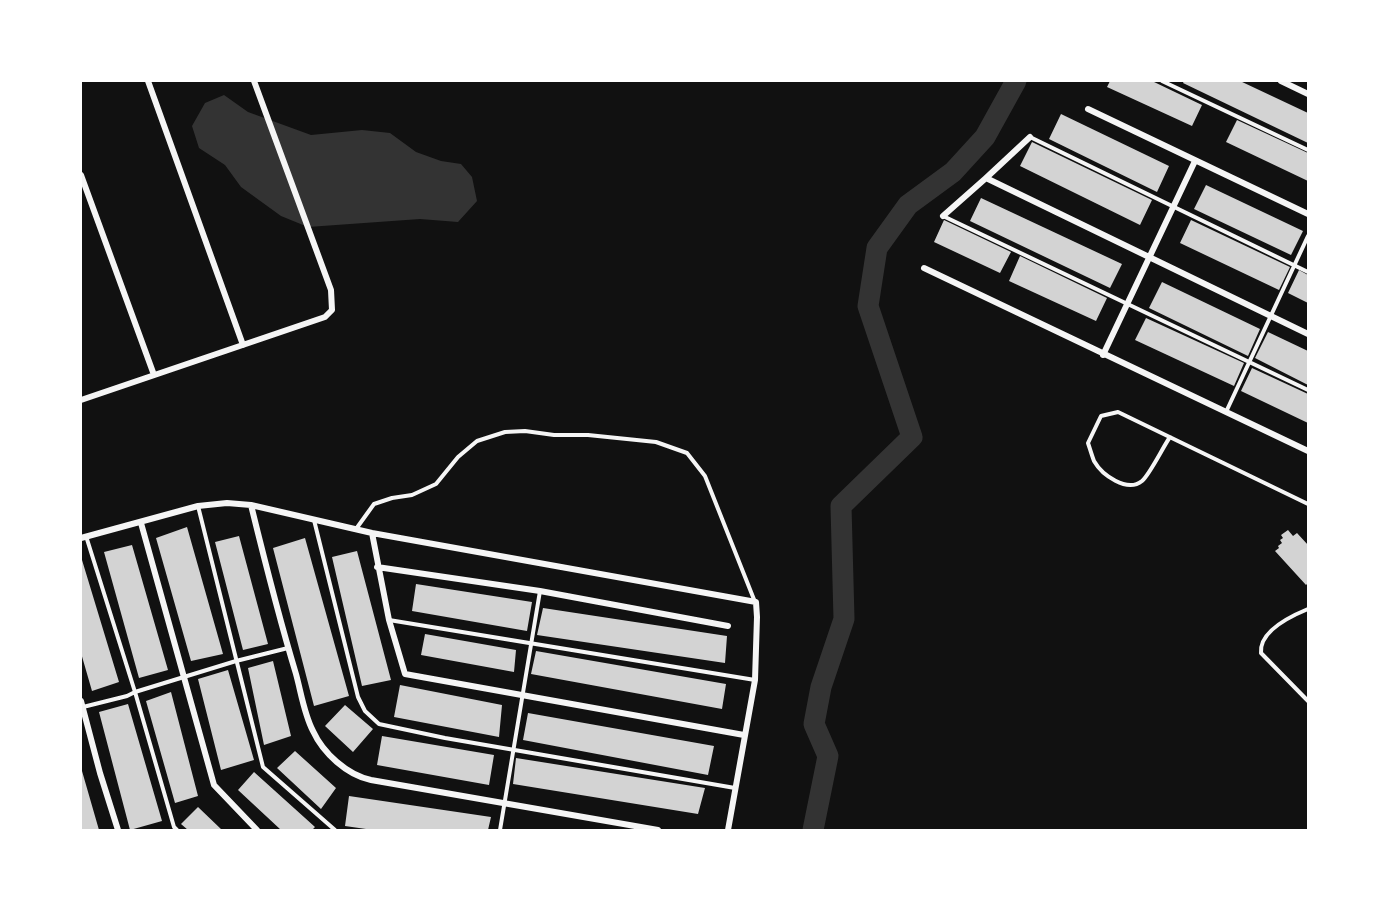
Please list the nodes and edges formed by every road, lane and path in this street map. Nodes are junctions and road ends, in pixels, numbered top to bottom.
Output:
1 (148, 81) edge
2 (254, 81) edge
3 (1162, 81) edge
4 (1281, 81) edge
5 (1308, 94) edge
6 (1088, 109) dead end
7 (1030, 137) joint
8 (1308, 150) edge
9 (1195, 161) junction
10 (81, 175) edge
11 (986, 178) junction
12 (1173, 207) junction
13 (1308, 214) edge
14 (943, 216) joint
15 (1308, 236) edge
16 (1149, 257) junction
17 (1295, 266) junction
18 (924, 268) dead end
19 (1308, 272) edge
20 (1127, 304) junction
21 (1272, 316) junction
22 (1308, 334) edge
23 (243, 345) junction
24 (1103, 354) junction
25 (1250, 362) junction
26 (154, 375) junction
27 (1308, 390) edge
28 (81, 400) edge
29 (1226, 412) junction
30 (1170, 437) junction
31 (1308, 452) edge
32 (1308, 504) edge
33 (198, 506) junction
34 (251, 506) junction
35 (314, 520) junction
36 (141, 523) junction
37 (356, 530) junction
38 (372, 533) junction
39 (84, 537) edge
40 (377, 567) junction
41 (540, 591) junction
42 (756, 602) junction
43 (1308, 609) edge
44 (389, 620) junction
45 (728, 626) dead end
46 (531, 642) junction
47 (288, 648) junction
48 (236, 661) junction
49 (183, 677) junction
50 (755, 680) junction
51 (135, 692) junction
52 (521, 696) junction
53 (1308, 701) edge
54 (82, 704) edge
55 (744, 735) junction
56 (513, 748) junction
57 (737, 788) junction
58 (504, 805) junction
59 (118, 830) edge
60 (177, 830) edge
61 (257, 830) edge
62 (335, 830) edge
63 (500, 830) edge
64 (658, 830) edge
65 (728, 830) edge

1 - 23 street
2 - 23 street
3 - 8 lane
4 - 5 street
6 - 9 street
7 - 11 street
7 - 12 lane
9 - 12 street
9 - 13 street
10 - 26 street
11 - 14 street
11 - 16 street
12 - 16 street
12 - 17 lane
14 - 20 lane
15 - 17 lane
16 - 20 street
16 - 21 street
17 - 19 lane
17 - 21 lane
18 - 24 street
20 - 24 street
20 - 25 lane
21 - 22 street
21 - 25 lane
23 - 26 street
24 - 29 street
25 - 27 lane
25 - 29 lane
26 - 28 street
29 - 31 street
30 - 30 lane
30 - 32 lane
33 - 34 street
33 - 36 street
33 - 48 lane
34 - 35 street
34 - 47 street
35 - 37 street
35 - 56 lane
36 - 39 street
36 - 49 street
37 - 38 street
37 - 42 lane
38 - 40 street
38 - 42 street
39 - 51 lane
40 - 41 street
40 - 44 street
41 - 45 street
41 - 46 lane
42 - 50 street
43 - 53 lane
44 - 46 lane
44 - 52 street
46 - 50 lane
46 - 52 lane
47 - 48 lane
47 - 58 street
48 - 49 lane
48 - 62 lane
49 - 51 lane
49 - 61 street
50 - 55 street
51 - 54 lane
51 - 60 lane
52 - 55 street
52 - 56 lane
54 - 59 street
55 - 57 street
56 - 57 lane
56 - 58 lane
57 - 65 street
58 - 63 lane
58 - 64 street

